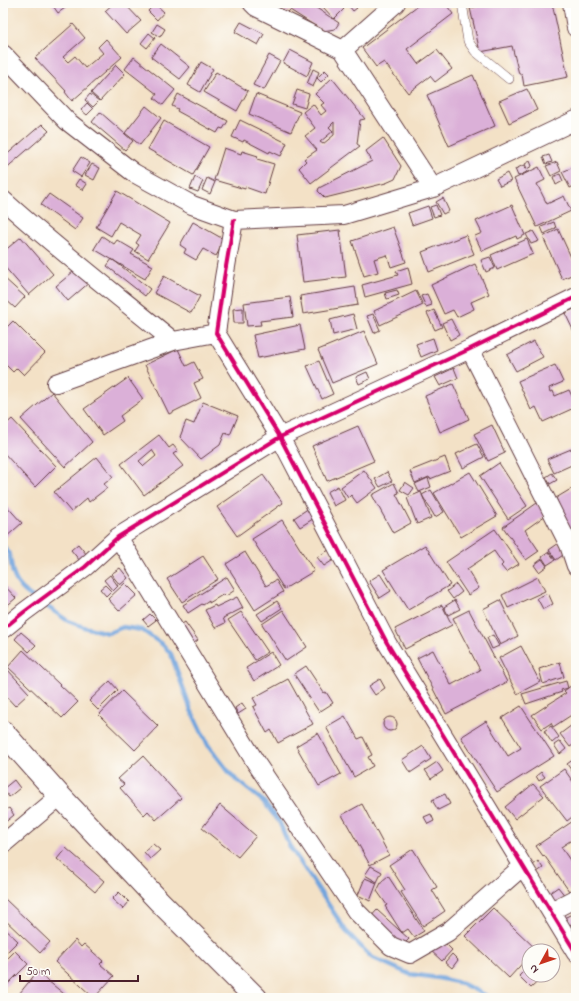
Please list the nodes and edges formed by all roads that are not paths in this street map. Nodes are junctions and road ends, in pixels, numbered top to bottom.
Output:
1 (252, 3) edge
2 (396, 3) edge
3 (462, 3) edge
4 (572, 3) edge
5 (576, 28) edge
6 (343, 50) junction
7 (3, 54) edge
8 (509, 78) dead end
9 (576, 120) edge
10 (433, 188) junction
11 (3, 200) edge
12 (234, 220) junction
13 (576, 297) edge
14 (216, 333) junction
15 (173, 341) junction
16 (470, 349) junction
17 (56, 383) dead end
18 (280, 437) junction
19 (118, 537) junction
20 (576, 566) edge
21 (3, 629) edge
22 (3, 732) edge
23 (60, 796) junction
24 (3, 844) edge
25 (523, 866) junction
26 (576, 898) edge
27 (551, 912) junction
28 (576, 953) edge
29 (256, 998) edge

1 - 6 street
2 - 6 street
3 - 8 lane
4 - 5 street
6 - 10 street
7 - 12 street
9 - 10 street
10 - 12 street
11 - 15 street
12 - 14 street
13 - 16 street
14 - 15 street
14 - 18 street
15 - 17 street
16 - 18 street
16 - 20 street
18 - 19 street
18 - 25 street
19 - 21 street
19 - 25 street
22 - 23 street
23 - 24 street
23 - 29 street
25 - 27 street
26 - 27 street
27 - 28 street

